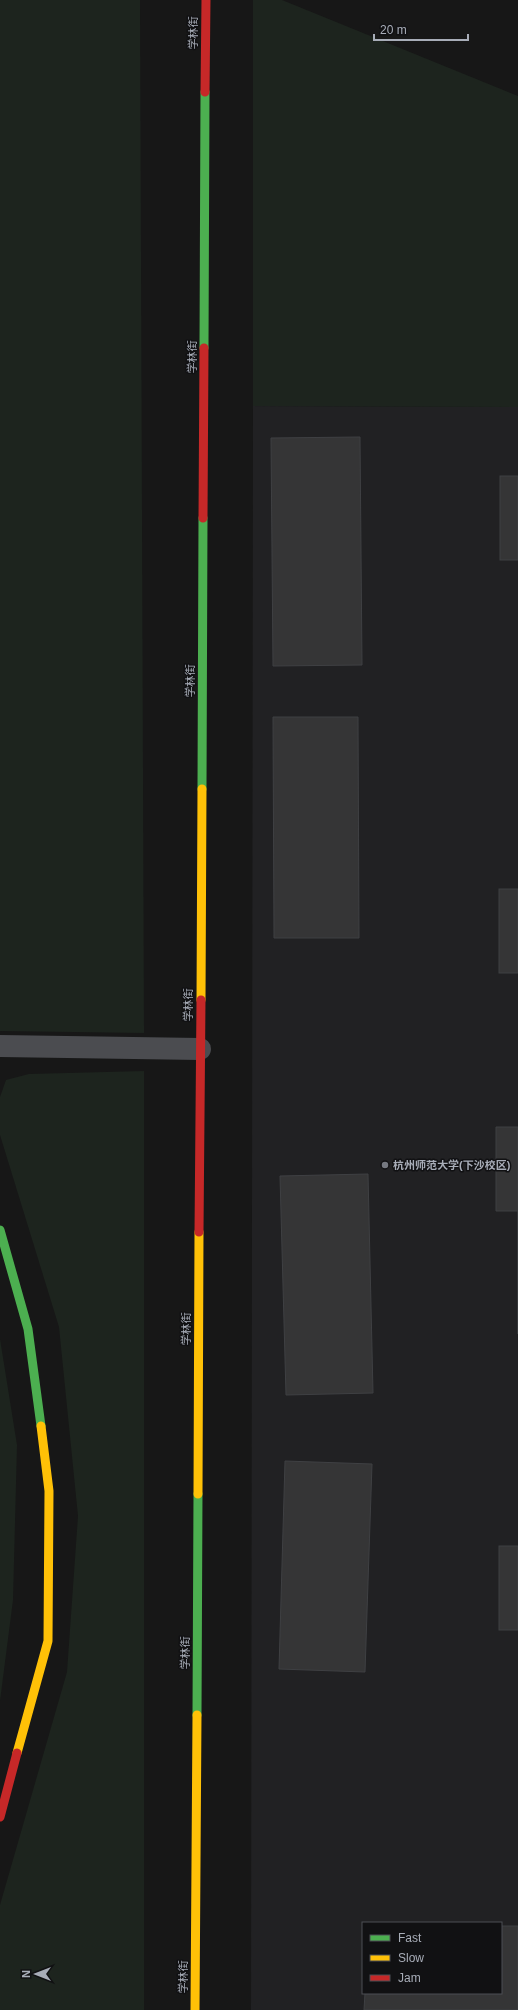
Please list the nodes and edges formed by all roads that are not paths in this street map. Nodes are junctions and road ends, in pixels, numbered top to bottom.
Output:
1 (206, 0) edge
2 (0, 1046) edge
3 (200, 1050) junction
4 (0, 1230) edge
5 (0, 1817) edge
6 (195, 2010) edge

1 - 3 main road, 学林街
2 - 3 street
3 - 6 main road, 学林街
4 - 5 main road

